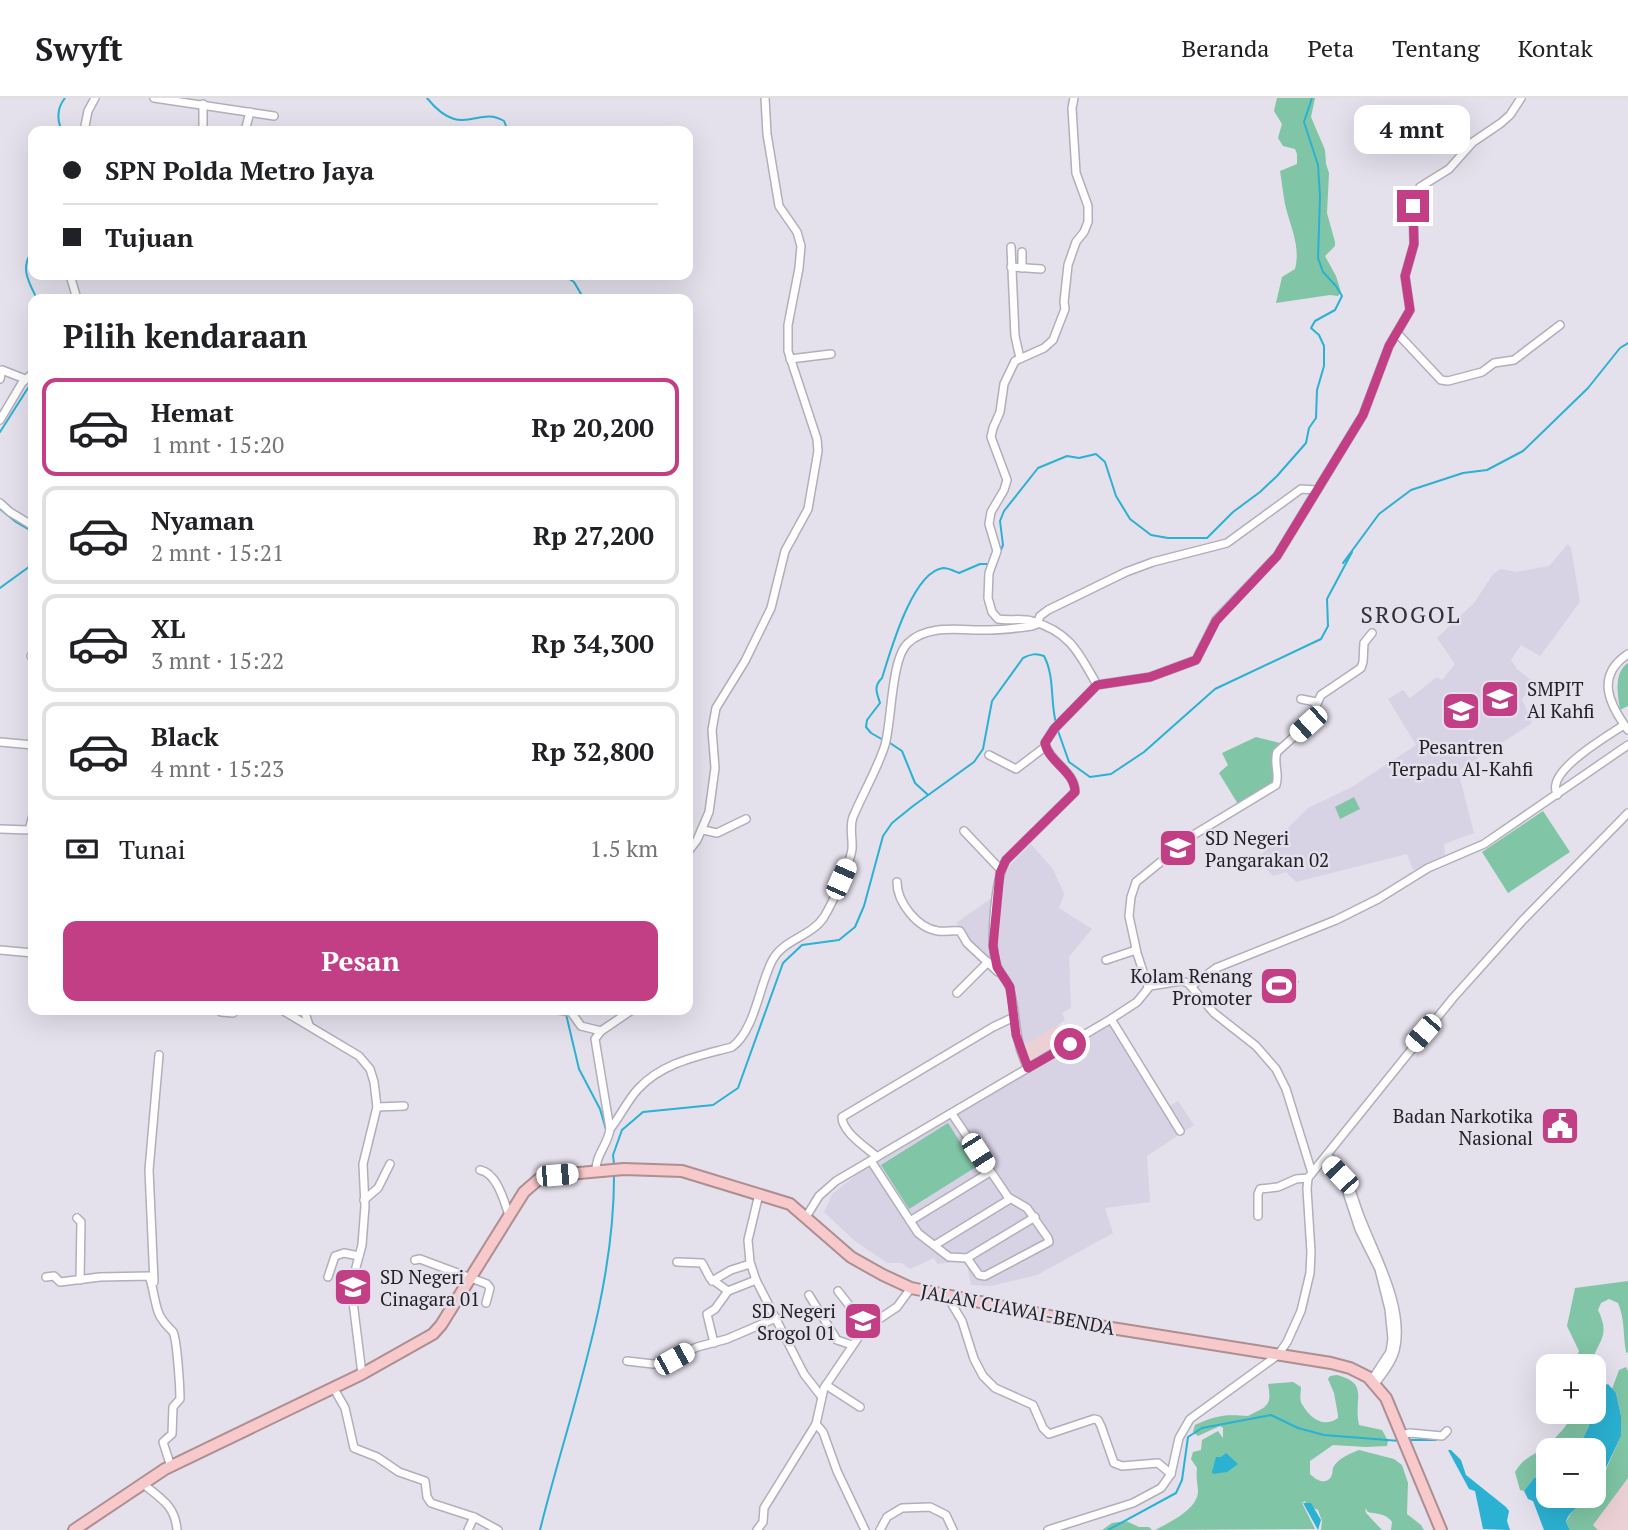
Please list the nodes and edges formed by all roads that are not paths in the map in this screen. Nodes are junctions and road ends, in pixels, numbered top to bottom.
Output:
1 (95, 98) edge
2 (154, 98) edge
3 (765, 98) edge
4 (1074, 98) edge
5 (1521, 98) edge
6 (203, 104) junction
7 (250, 112) junction
8 (274, 116) dead end
9 (85, 126) edge
10 (204, 126) edge
11 (246, 126) edge
12 (1011, 247) dead end
13 (1021, 252) dead end
14 (1011, 267) junction
15 (1022, 268) junction
16 (1041, 269) dead end
17 (1560, 325) dead end
18 (1397, 333) junction
19 (831, 354) dead end
20 (1020, 358) junction
21 (790, 359) junction
22 (28, 377) edge
23 (0, 379) edge
24 (25, 379) junction
25 (0, 420) edge
26 (1316, 490) junction
27 (0, 503) edge
28 (28, 523) edge
29 (1037, 624) junction
30 (1372, 634) dead end
31 (1628, 654) edge
32 (1097, 685) junction
33 (1301, 699) dead end
34 (1317, 702) junction
35 (1626, 728) edge
36 (0, 742) edge
37 (28, 745) edge
38 (1628, 745) edge
39 (1045, 747) junction
40 (989, 755) dead end
41 (1557, 795) junction
42 (1628, 813) edge
43 (746, 819) dead end
44 (0, 829) edge
45 (28, 830) edge
46 (703, 830) junction
47 (964, 831) dead end
48 (693, 845) edge
49 (1001, 870) junction
50 (897, 882) dead end
51 (0, 950) edge
52 (1136, 950) junction
53 (28, 953) edge
54 (1106, 960) dead end
55 (988, 962) junction
56 (1002, 975) junction
57 (1193, 985) junction
58 (1148, 987) junction
59 (957, 993) dead end
60 (291, 1015) edge
61 (306, 1015) edge
62 (570, 1015) edge
63 (625, 1015) edge
64 (1014, 1017) junction
65 (1111, 1019) junction
66 (309, 1025) junction
67 (601, 1031) junction
68 (159, 1055) dead end
69 (1028, 1068) junction
70 (404, 1106) dead end
71 (377, 1107) junction
72 (952, 1114) junction
73 (610, 1129) junction
74 (1180, 1131) dead end
75 (1325, 1157) junction
76 (874, 1159) junction
77 (390, 1164) dead end
78 (480, 1170) dead end
79 (598, 1171) junction
80 (990, 1172) junction
81 (1310, 1175) junction
82 (759, 1194) junction
83 (1010, 1199) junction
84 (364, 1200) junction
85 (509, 1215) junction
86 (1258, 1216) dead end
87 (806, 1217) junction
88 (1035, 1217) junction
89 (78, 1218) dead end
90 (910, 1221) junction
91 (935, 1245) junction
92 (359, 1255) junction
93 (967, 1258) junction
94 (415, 1260) dead end
95 (677, 1262) dead end
96 (750, 1264) junction
97 (46, 1277) dead end
98 (328, 1277) dead end
99 (470, 1278) junction
100 (80, 1279) junction
101 (756, 1280) junction
102 (712, 1281) junction
103 (911, 1288) junction
104 (154, 1290) junction
105 (728, 1291) junction
106 (838, 1291) dead end
107 (809, 1295) dead end
108 (947, 1296) junction
109 (486, 1303) dead end
110 (776, 1318) junction
111 (866, 1327) junction
112 (714, 1343) junction
113 (852, 1345) junction
114 (1278, 1355) junction
115 (627, 1361) dead end
116 (362, 1374) junction
117 (1373, 1382) junction
118 (826, 1385) junction
119 (333, 1387) junction
120 (821, 1396) junction
121 (860, 1407) dead end
122 (816, 1424) junction
123 (1447, 1431) dead end
124 (1405, 1440) junction
125 (171, 1467) junction
126 (1171, 1474) junction
127 (142, 1483) junction
128 (474, 1517) junction
129 (77, 1529) edge
130 (177, 1530) edge
131 (468, 1530) edge
132 (498, 1530) edge
133 (757, 1530) edge
134 (865, 1530) edge
135 (880, 1530) edge
136 (953, 1530) edge
137 (1048, 1530) edge
138 (1441, 1530) edge

1 - 9 street
2 - 6 street
3 - 21 street
4 - 20 street
5 - 18 street
6 - 7 street
6 - 10 street
7 - 8 street
7 - 11 street
12 - 14 street
13 - 15 street
14 - 15 street
14 - 20 street
15 - 16 street
17 - 18 street
18 - 26 street
19 - 21 street
20 - 29 street
21 - 46 street
22 - 24 street
23 - 24 street
24 - 25 street
26 - 29 street
26 - 32 street
27 - 28 street
29 - 32 street
29 - 73 street
30 - 34 street
31 - 35 street
32 - 39 street
33 - 34 street
34 - 52 street
35 - 41 street
36 - 37 street
38 - 41 street
39 - 40 street
39 - 49 street
41 - 57 street
42 - 75 street
43 - 46 street
44 - 45 street
46 - 48 street
47 - 49 street
49 - 56 street
50 - 55 street
51 - 53 street
52 - 54 street
52 - 58 street
55 - 56 street
55 - 59 street
56 - 64 street
57 - 58 street
57 - 81 street
58 - 65 street
60 - 66 street
61 - 66 street
62 - 67 street
63 - 67 street
64 - 69 street
64 - 76 street
65 - 69 street
65 - 74 street
66 - 71 street
67 - 73 street
68 - 104 street
69 - 72 street
70 - 71 street
71 - 84 street
72 - 76 street
72 - 80 street
73 - 79 street
75 - 81 street
75 - 117 street
76 - 87 street
76 - 90 street
77 - 84 street
78 - 85 street
79 - 82 highway, JALAN CIAWAI-BENDA
79 - 85 highway, JALAN CIAWAI-BENDA
80 - 83 street
80 - 90 street
81 - 86 street
81 - 114 street
82 - 87 highway, JALAN CIAWAI-BENDA
82 - 96 street
83 - 88 street
83 - 91 street
84 - 92 street
85 - 99 highway, JALAN CIAWAI-BENDA
87 - 103 highway, JALAN CIAWAI-BENDA
88 - 93 street
88 - 93 street
89 - 100 street
90 - 91 street
91 - 93 street
92 - 98 street
92 - 116 street
94 - 99 street
95 - 102 street
96 - 101 street
96 - 102 street
97 - 100 street
99 - 109 street
99 - 116 highway, JALAN CIAWAI-BENDA
100 - 104 street
101 - 105 street
101 - 110 street
102 - 105 street
103 - 108 highway, JALAN CIAWAI-BENDA
103 - 111 street
104 - 125 street
105 - 112 street
106 - 111 street
107 - 113 street
108 - 114 highway, JALAN CIAWAI-BENDA
108 - 126 street
110 - 112 street
110 - 120 street
111 - 113 street
112 - 115 street
113 - 118 street
114 - 117 highway, JALAN CIAWAI-BENDA
114 - 126 street
116 - 119 highway, JALAN CIAWAI-BENDA
117 - 124 highway
118 - 120 street
118 - 121 street
119 - 125 highway, JALAN CIAWAI-BENDA
119 - 128 street
120 - 122 street
122 - 133 street
122 - 134 street
123 - 124 street
124 - 138 highway
125 - 127 highway, JALAN CIAWAI-BENDA
126 - 137 street
127 - 129 highway, JALAN CIAWAI-BENDA
127 - 130 street
128 - 131 street
128 - 132 street
135 - 136 street

